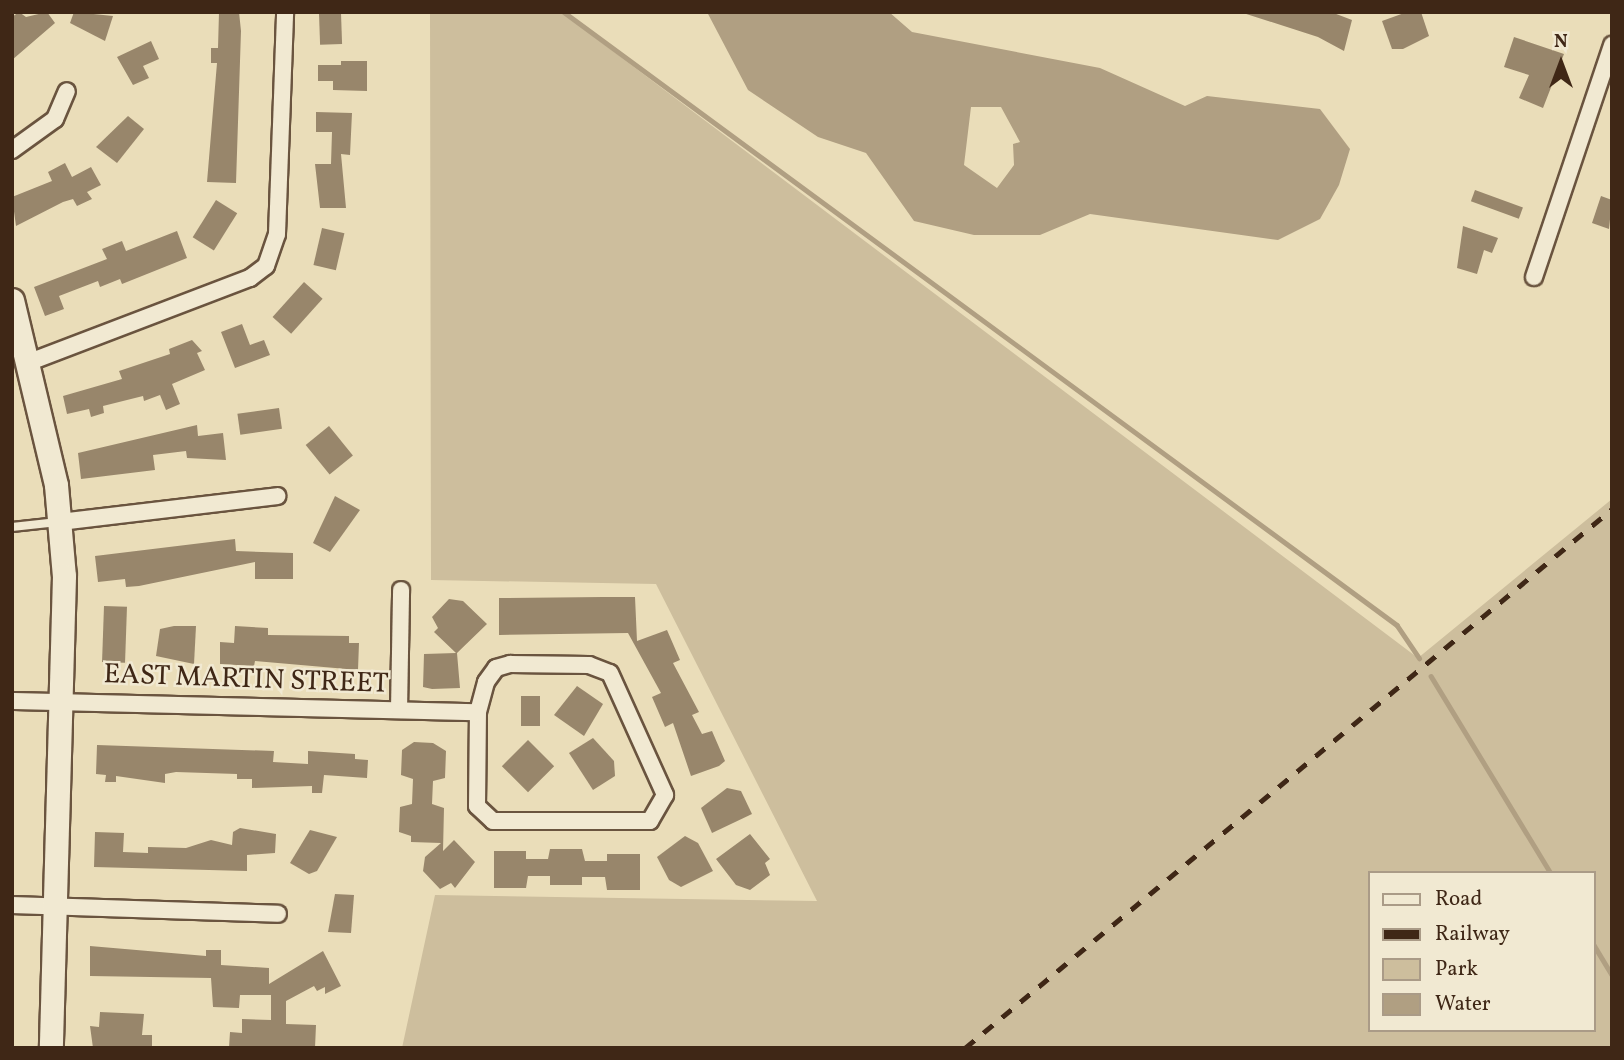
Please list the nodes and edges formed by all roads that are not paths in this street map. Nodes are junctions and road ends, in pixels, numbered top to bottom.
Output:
1 (285, 12) edge
2 (1612, 45) edge
3 (67, 91) dead end
4 (1605, 91) edge
5 (12, 150) edge
6 (1534, 277) dead end
7 (12, 300) edge
8 (27, 363) junction
9 (277, 496) dead end
10 (60, 522) junction
11 (12, 527) edge
12 (401, 590) dead end
13 (12, 701) edge
14 (59, 701) junction
15 (399, 710) junction
16 (478, 712) junction
17 (12, 905) edge
18 (54, 906) junction
19 (278, 914) dead end
20 (51, 1048) edge

1 - 8 street
2 - 4 street
3 - 5 street
4 - 6 street
7 - 8 street
8 - 10 street
9 - 10 street
10 - 11 lane
10 - 14 street
12 - 15 street
13 - 14 street, EAST MARTIN STREET
14 - 15 street, EAST MARTIN STREET
14 - 18 street
15 - 16 street, EAST MARTIN STREET
16 - 16 street
17 - 18 street
18 - 19 street
18 - 20 street

